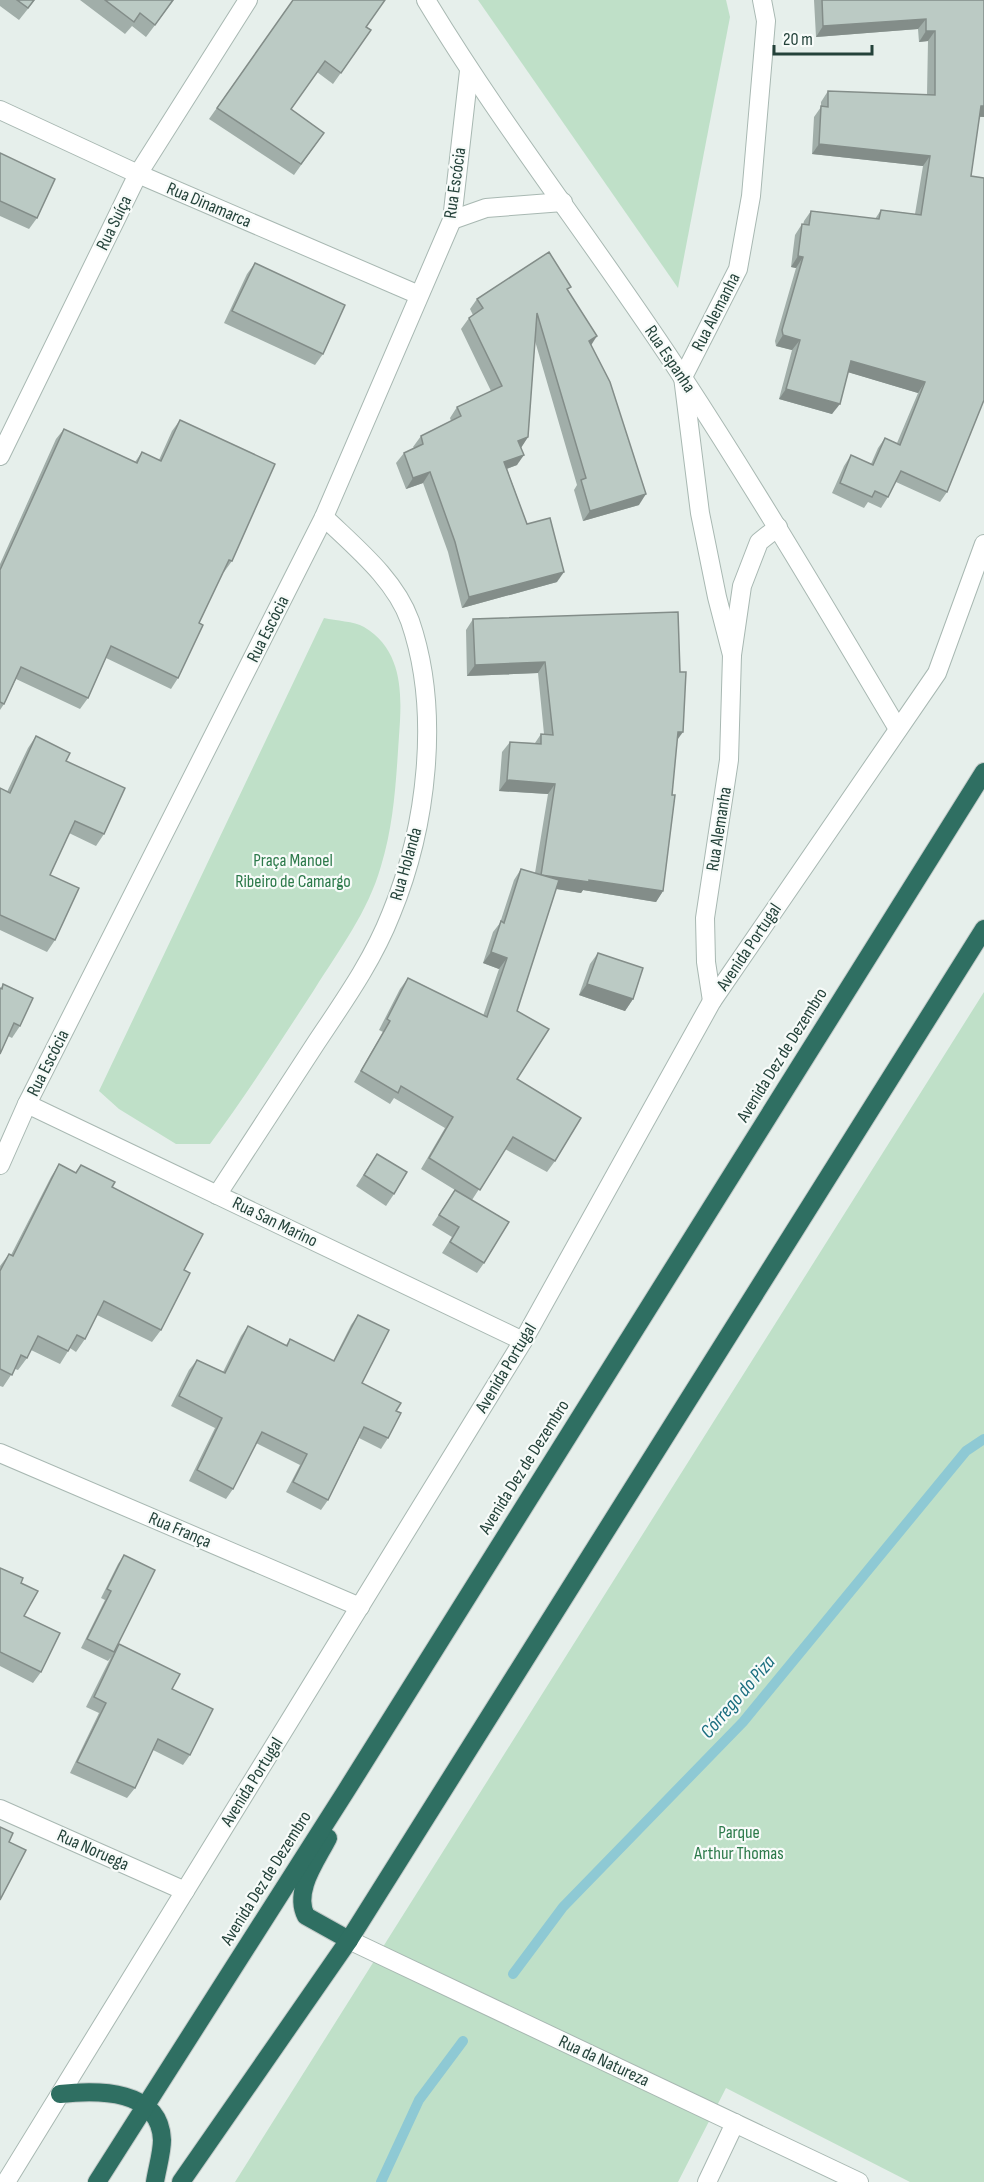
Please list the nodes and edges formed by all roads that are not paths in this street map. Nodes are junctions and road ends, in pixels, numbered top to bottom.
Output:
1 (248, 0) edge
2 (426, 0) edge
3 (762, 0) edge
4 (469, 71) junction
5 (0, 110) edge
6 (138, 174) junction
7 (563, 202) junction
8 (452, 220) junction
9 (419, 295) junction
10 (683, 377) junction
11 (0, 456) edge
12 (324, 517) junction
13 (778, 528) junction
14 (984, 544) edge
15 (732, 655) junction
16 (898, 729) junction
17 (984, 772) edge
18 (984, 929) edge
19 (712, 1001) junction
20 (27, 1104) junction
21 (0, 1165) edge
22 (217, 1195) junction
23 (523, 1341) junction
24 (0, 1453) edge
25 (360, 1608) junction
26 (346, 1791) junction
27 (0, 1809) edge
28 (185, 1891) junction
29 (348, 1940) junction
30 (60, 2094) junction
31 (146, 2105) junction
32 (735, 2123) junction
33 (6, 2182) edge
34 (97, 2182) edge
35 (155, 2182) edge
36 (181, 2182) edge
37 (707, 2182) edge
38 (859, 2182) edge

1 - 6 street, Rua Suíça
2 - 4 street, Rua Espanha
3 - 10 street, Rua Alemanha
4 - 7 street, Rua Espanha
4 - 8 street, Rua Escócia
5 - 6 street, Rua Dinamarca
6 - 9 street, Rua Dinamarca
6 - 11 street, Rua Suíça
7 - 8 street
7 - 10 street, Rua Espanha
8 - 9 street, Rua Escócia
9 - 12 street, Rua Escócia
10 - 13 street, Rua Espanha
10 - 15 street, Rua Alemanha
12 - 20 street, Rua Escócia
12 - 22 street, Rua Holanda
13 - 15 street, Rua Alemanha
13 - 16 street, Rua Espanha
14 - 16 street, Avenida Portugal
15 - 19 street, Rua Alemanha
16 - 19 street, Avenida Portugal
17 - 26 highway, Avenida Dez de Dezembro
18 - 29 highway
19 - 23 street, Avenida Portugal
20 - 21 street, Rua Escócia
20 - 22 street, Rua San Marino
22 - 23 street, Rua San Marino
23 - 25 street, Avenida Portugal
24 - 25 street, Rua França
25 - 28 street, Avenida Portugal
26 - 29 highway
26 - 31 highway, Avenida Dez de Dezembro
27 - 28 street, Rua Noruega
28 - 30 street, Avenida Portugal
29 - 32 street, Rua da Natureza
29 - 36 highway
30 - 31 highway
30 - 33 street, Avenida Portugal
31 - 34 highway, Avenida Dez de Dezembro
31 - 35 highway
32 - 37 street
32 - 38 street, Rua da Natureza

